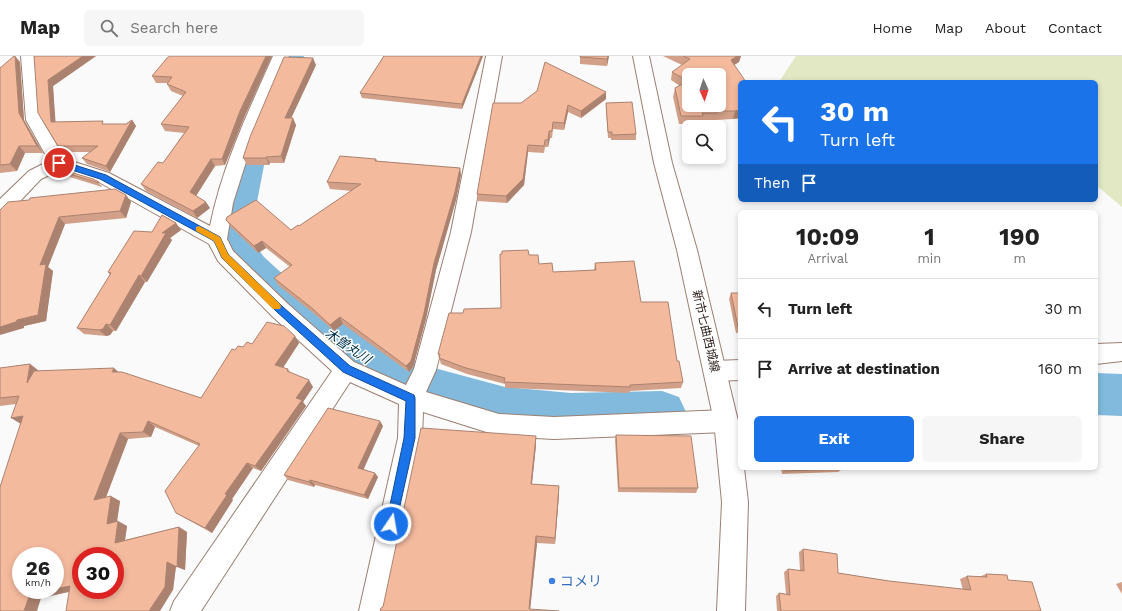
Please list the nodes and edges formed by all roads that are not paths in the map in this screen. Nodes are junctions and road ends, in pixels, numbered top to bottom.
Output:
1 (30, 56) edge
2 (281, 56) edge
3 (494, 56) edge
4 (641, 56) edge
5 (59, 163) junction
6 (0, 210) edge
7 (218, 240) junction
8 (1122, 352) edge
9 (1098, 354) edge
10 (346, 369) junction
11 (738, 370) edge
12 (715, 371) junction
13 (415, 390) junction
14 (726, 421) junction
15 (184, 611) edge
16 (372, 611) edge
17 (731, 611) edge

1 - 5 street
2 - 7 street
3 - 13 street
4 - 12 street, 新市七曲西城線
5 - 6 street
5 - 7 street
7 - 10 street
8 - 9 street
10 - 13 street
10 - 15 street
11 - 12 street
12 - 14 street, 新市七曲西城線
13 - 14 street
13 - 16 street
14 - 17 street, 新市七曲西城線

